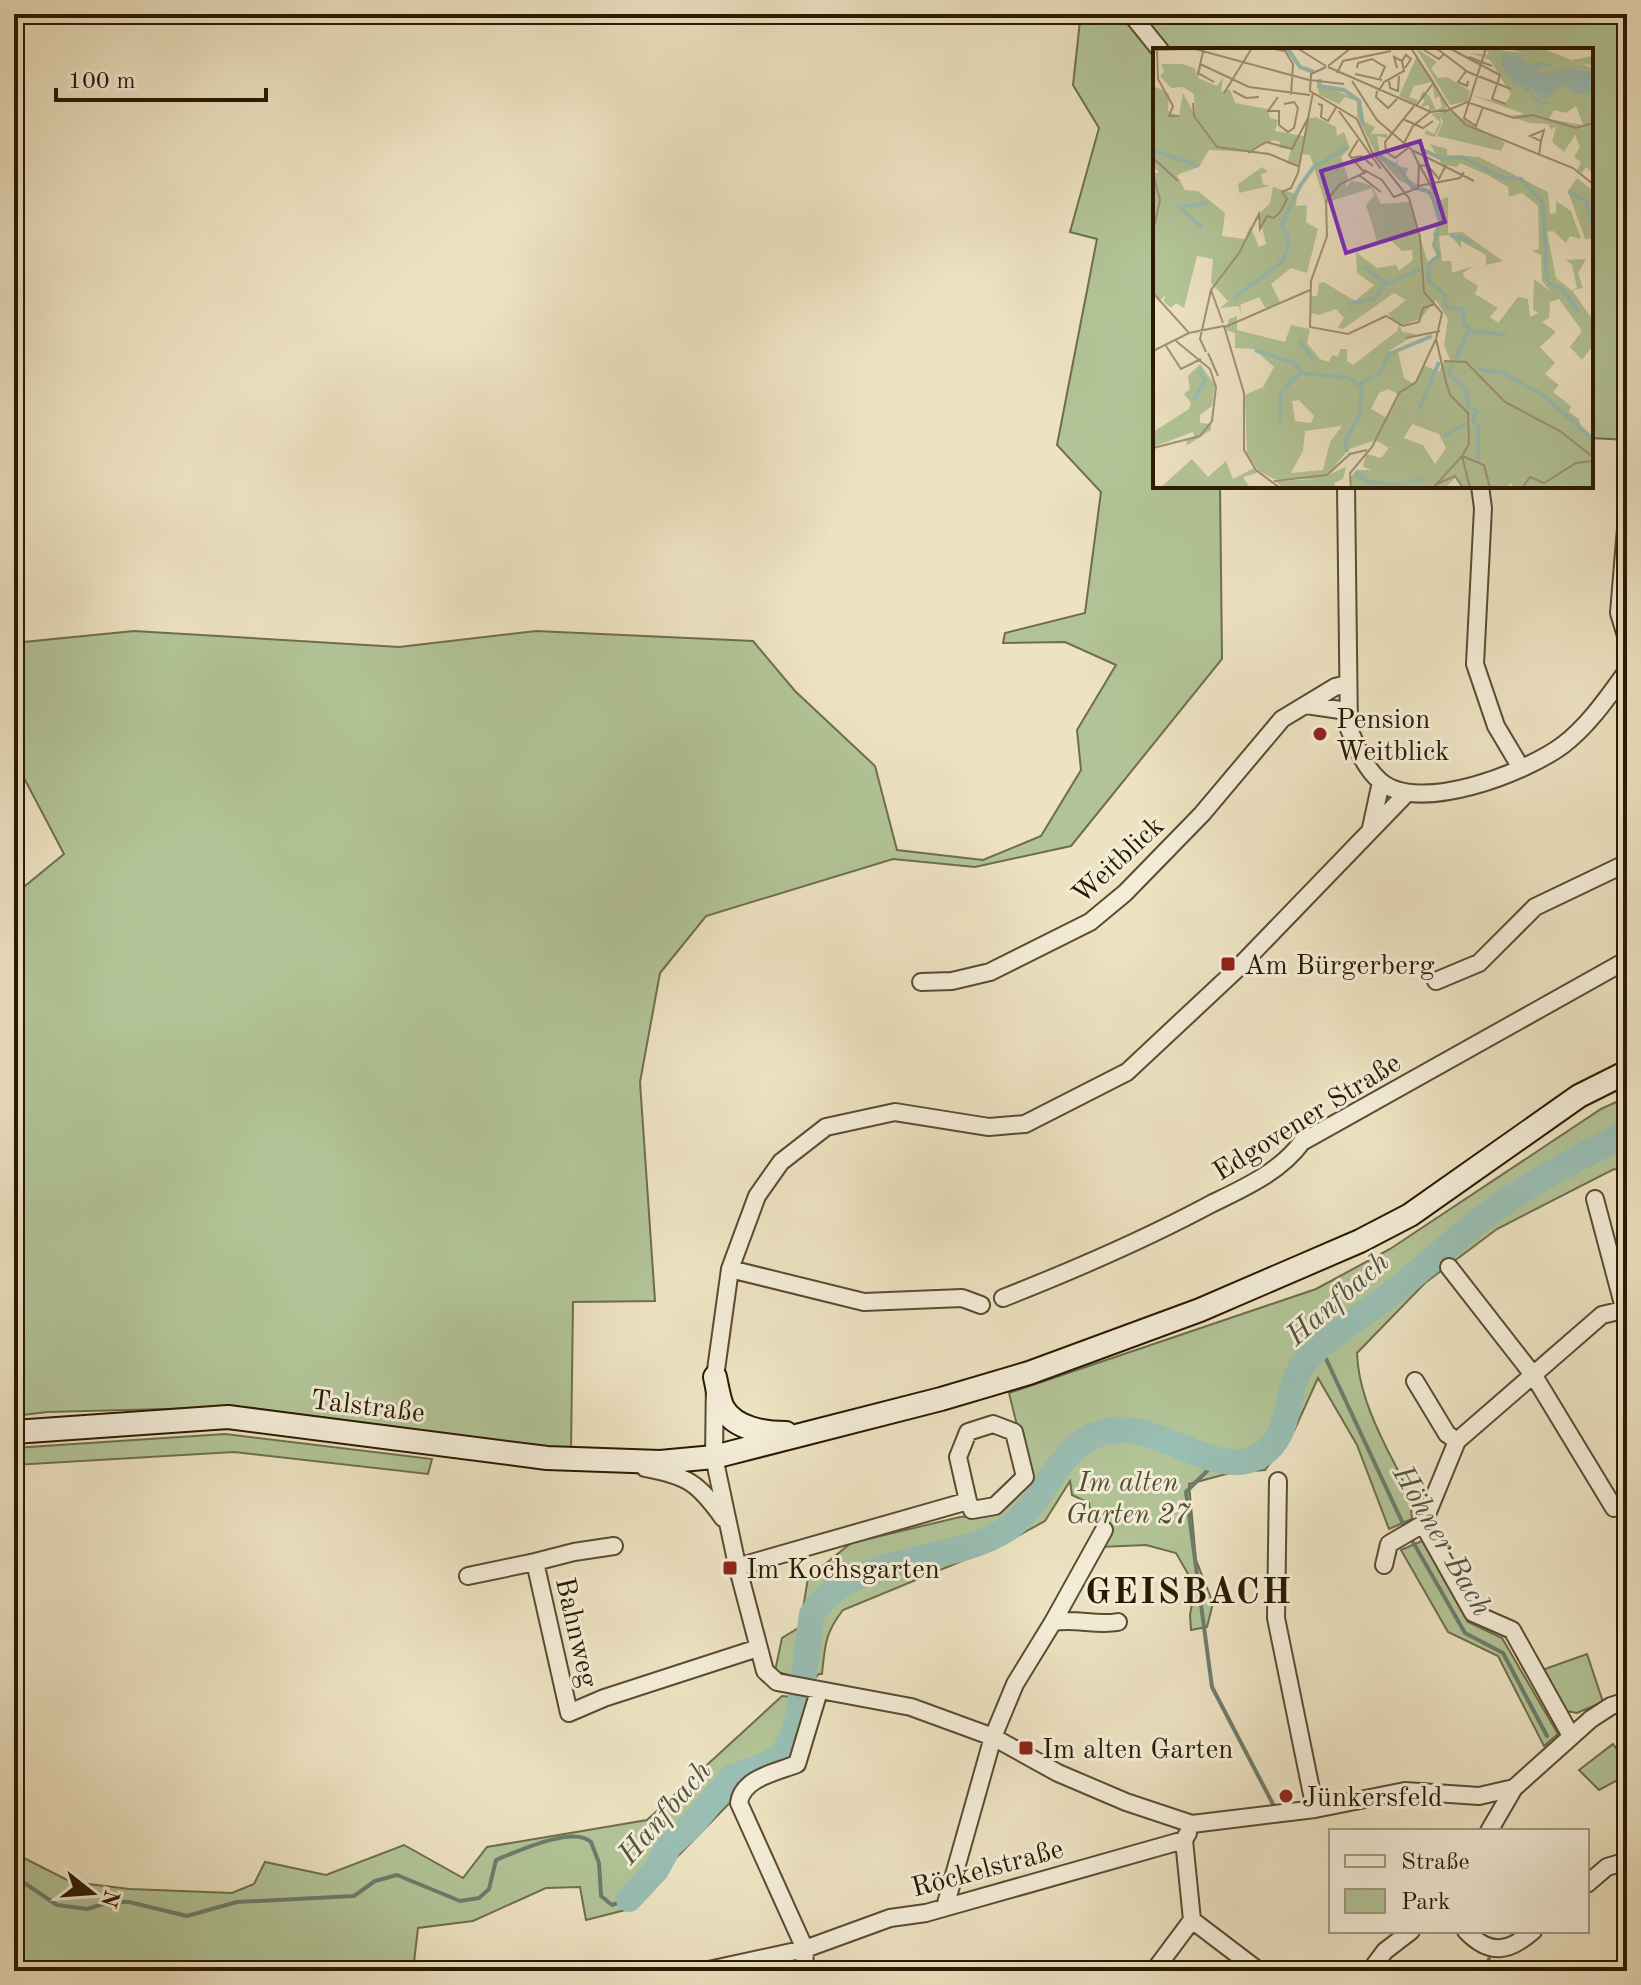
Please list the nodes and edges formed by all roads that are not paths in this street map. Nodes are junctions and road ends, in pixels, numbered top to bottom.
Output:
1 (1131, 14) edge
2 (1158, 48) edge
3 (1346, 488) edge
4 (1480, 488) edge
5 (1627, 516) edge
6 (1627, 639) edge
7 (1627, 671) edge
8 (1347, 684) junction
9 (1306, 705) junction
10 (1347, 711) junction
11 (1521, 768) junction
12 (1381, 782) junction
13 (1407, 793) junction
14 (1371, 830) junction
15 (1627, 863) edge
16 (1627, 960) edge
17 (1436, 981) dead end
18 (921, 982) dead end
19 (1627, 1072) edge
20 (1595, 1199) dead end
21 (1449, 1267) dead end
22 (730, 1269) junction
23 (1003, 1298) dead end
24 (981, 1305) dead end
25 (1626, 1308) edge
26 (1534, 1376) junction
27 (715, 1377) junction
28 (1415, 1381) dead end
29 (14, 1432) edge
30 (807, 1433) junction
31 (1457, 1441) junction
32 (714, 1457) junction
33 (605, 1461) junction
34 (1278, 1481) dead end
35 (968, 1501) junction
36 (1614, 1508) dead end
37 (728, 1526) junction
38 (1419, 1527) junction
39 (1104, 1530) dead end
40 (614, 1546) dead end
41 (535, 1562) junction
42 (1384, 1565) dead end
43 (737, 1567) junction
44 (468, 1576) dead end
45 (1053, 1622) junction
46 (1118, 1622) dead end
47 (758, 1648) junction
48 (814, 1690) junction
49 (1627, 1701) edge
50 (1570, 1734) junction
51 (993, 1737) junction
52 (1514, 1788) junction
53 (1315, 1809) junction
54 (1192, 1824) junction
55 (1490, 1829) edge
56 (1184, 1840) junction
57 (1627, 1861) edge
58 (1589, 1882) edge
59 (945, 1907) junction
60 (1192, 1920) junction
61 (1408, 1933) edge
62 (1468, 1933) edge
63 (1531, 1933) edge
64 (805, 1949) junction
65 (704, 1971) edge
66 (804, 1971) edge
67 (1154, 1971) edge
68 (1259, 1971) edge
69 (1370, 1971) edge

1 - 2 street
3 - 8 street
4 - 11 street
5 - 6 street
7 - 11 street
8 - 9 street, Weitblick
8 - 10 street
9 - 10 street
9 - 18 street, Weitblick
10 - 12 street
11 - 13 street
12 - 13 street
12 - 14 street
13 - 14 street
14 - 22 street
15 - 17 street
16 - 23 street, Edgovener Straße
19 - 30 main road, Talstraße
20 - 25 street
21 - 26 street
22 - 24 street
22 - 27 street
25 - 26 street
26 - 31 street
26 - 36 street
27 - 30 main road
27 - 32 street
28 - 31 street
29 - 33 main road, Talstraße
30 - 32 main road, Talstraße
31 - 38 street
32 - 33 main road, Talstraße
32 - 37 street
33 - 37 street
34 - 53 street
35 - 35 street
35 - 43 street
37 - 43 street
38 - 42 street
38 - 50 street
39 - 45 street
40 - 41 street, Bahnweg
41 - 44 street, Bahnweg
41 - 47 street, Bahnweg
43 - 47 street
45 - 46 street
45 - 51 street
47 - 48 street
48 - 51 street
48 - 64 street
49 - 50 street
50 - 52 street
51 - 54 street
51 - 59 street
52 - 53 street
52 - 55 street
53 - 54 street
54 - 56 street
56 - 59 street, Röckelstraße
56 - 60 street
57 - 58 street
59 - 64 street, Röckelstraße
60 - 67 street
60 - 68 street
61 - 69 street
62 - 63 street
64 - 65 street, Röckelstraße
64 - 66 street

